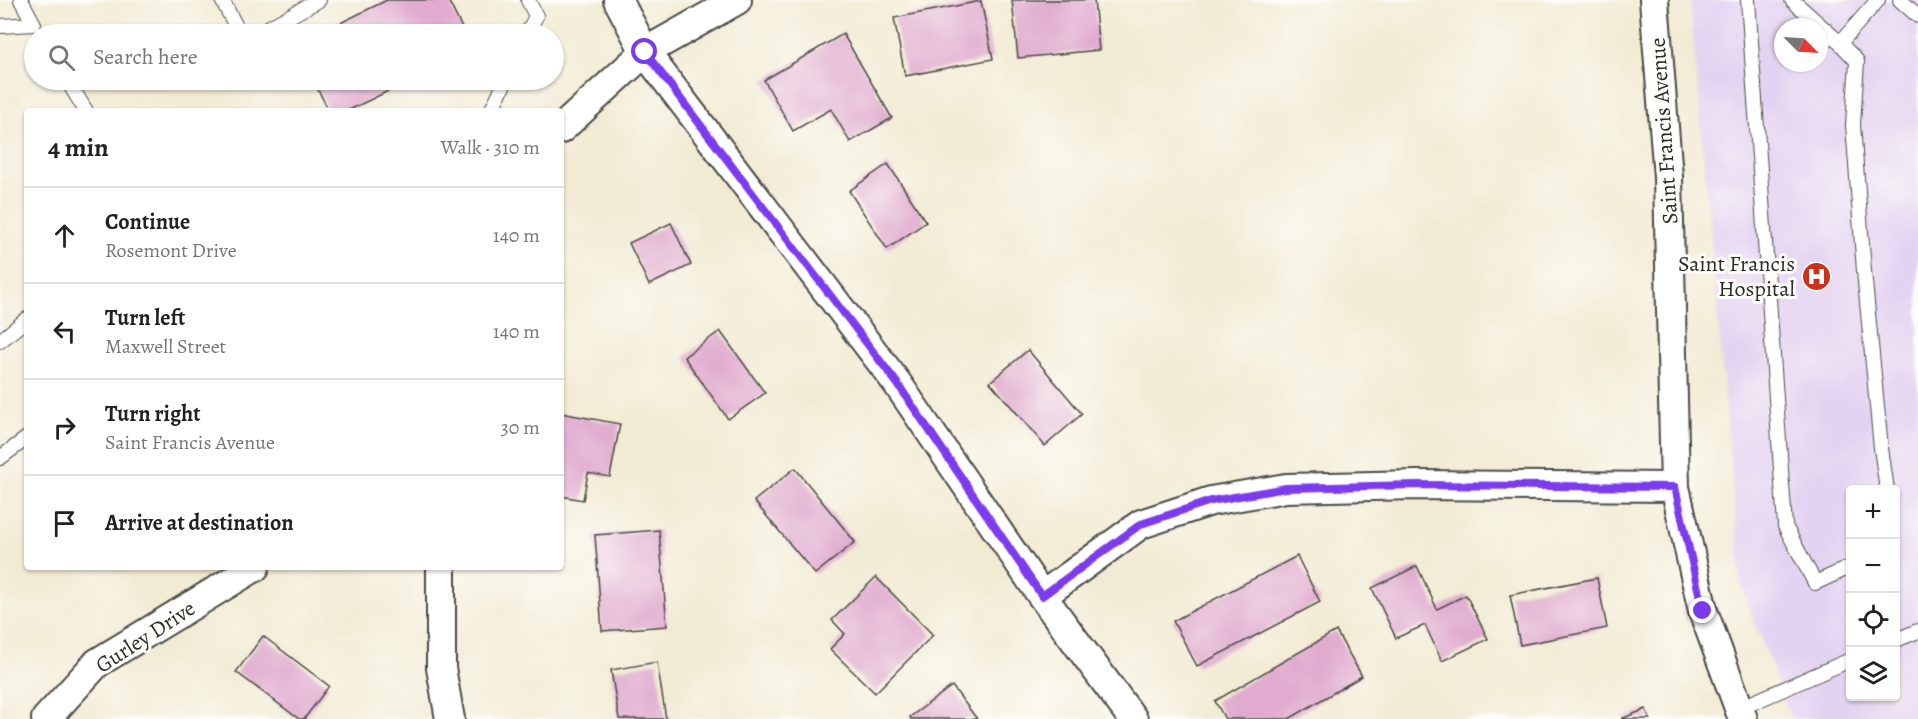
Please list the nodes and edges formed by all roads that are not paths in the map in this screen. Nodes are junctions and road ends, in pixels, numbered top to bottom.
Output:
1 (21, 0) edge
2 (222, 0) edge
3 (320, 0) edge
4 (528, 0) edge
5 (618, 0) edge
6 (737, 0) edge
7 (1654, 0) edge
8 (1749, 0) edge
9 (1792, 0) edge
10 (1878, 0) edge
11 (1900, 0) edge
12 (1918, 16) edge
13 (34, 24) edge
14 (235, 24) edge
15 (276, 24) edge
16 (532, 24) edge
17 (0, 26) edge
18 (24, 28) edge
19 (1840, 44) junction
20 (645, 52) junction
21 (73, 90) edge
22 (501, 90) edge
23 (84, 108) edge
24 (492, 108) edge
25 (564, 126) edge
26 (24, 321) edge
27 (0, 341) edge
28 (24, 440) edge
29 (0, 458) edge
30 (1886, 485) edge
31 (1675, 487) junction
32 (1846, 569) edge
33 (250, 570) edge
34 (441, 570) edge
35 (1042, 596) junction
36 (1918, 631) edge
37 (1900, 638) edge
38 (1846, 662) edge
39 (1740, 714) edge
40 (46, 719) edge
41 (450, 719) edge
42 (1133, 719) edge

1 - 13 lane
2 - 14 lane
3 - 15 lane
4 - 16 lane
5 - 20 street
6 - 20 street
7 - 31 street, Saint Francis Avenue
8 - 32 lane
9 - 19 lane
10 - 19 lane
11 - 12 lane
17 - 18 lane
19 - 30 lane
20 - 25 street
20 - 35 street
21 - 23 lane
22 - 24 lane
26 - 27 lane
28 - 29 lane
31 - 35 street
31 - 39 street, Saint Francis Avenue
33 - 40 street, Gurley Drive
34 - 41 street
35 - 42 street
36 - 37 lane
38 - 39 lane

